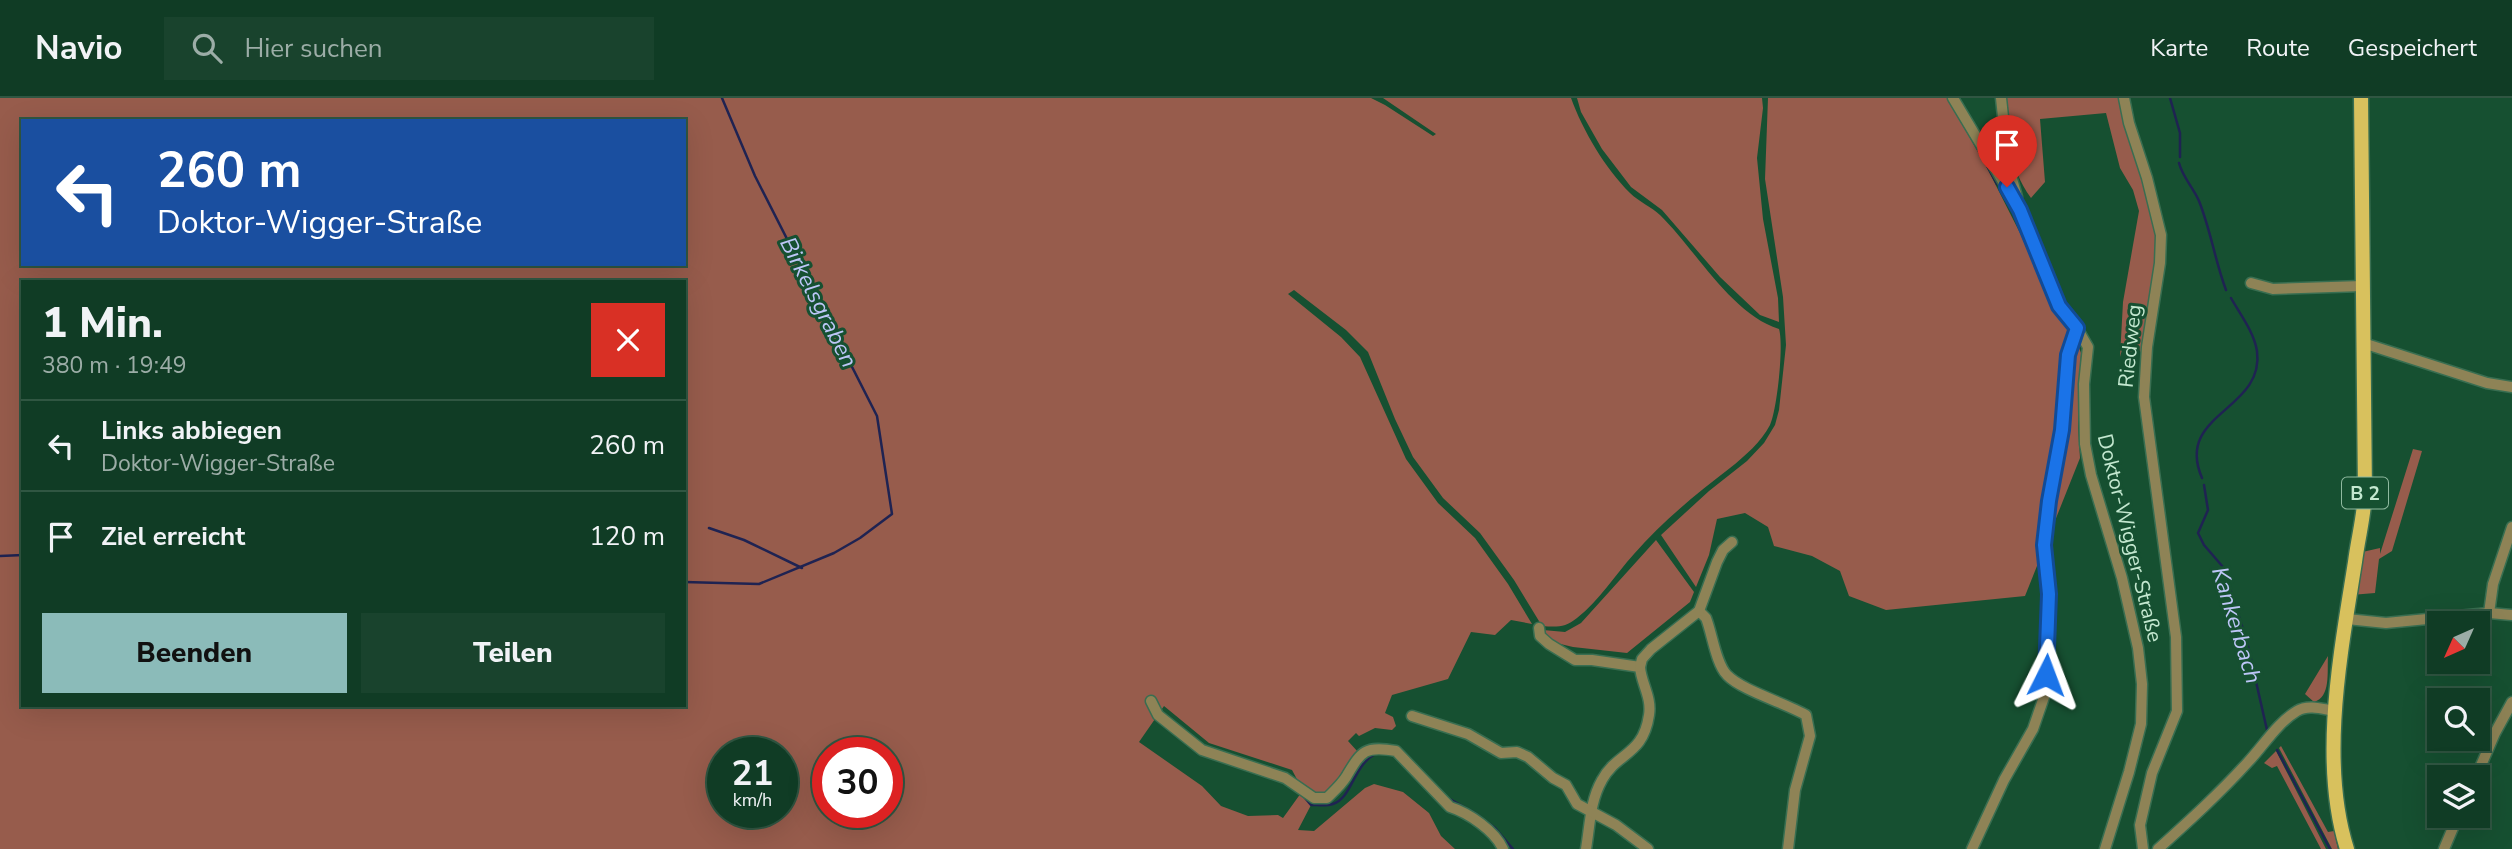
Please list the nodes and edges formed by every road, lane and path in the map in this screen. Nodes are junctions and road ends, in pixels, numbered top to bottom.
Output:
1 (1953, 98) edge
2 (2000, 98) edge
3 (2124, 98) edge
4 (2361, 98) edge
5 (2020, 210) junction
6 (2251, 283) dead end
7 (2362, 286) junction
8 (2077, 328) junction
9 (2363, 343) junction
10 (2512, 387) edge
11 (2512, 527) edge
12 (1732, 542) dead end
13 (1699, 611) junction
14 (2489, 611) edge
15 (2490, 613) edge
16 (2512, 615) edge
17 (2347, 619) junction
18 (2427, 619) edge
19 (1539, 628) dead end
20 (1640, 667) junction
21 (1151, 701) dead end
22 (2511, 705) edge
23 (2334, 711) junction
24 (1412, 716) dead end
25 (2482, 765) edge
26 (1591, 812) junction
27 (2453, 828) edge
28 (1503, 849) edge
29 (1586, 849) edge
30 (1648, 849) edge
31 (1788, 849) edge
32 (1972, 849) edge
33 (2105, 849) edge
34 (2143, 849) edge
35 (2158, 849) edge
36 (2347, 849) edge
37 (2444, 849) edge

1 - 5 street, Doktor-Wigger-Straße
2 - 5 street
3 - 34 street, Riedweg
4 - 7 main road, B 2
5 - 8 street, Doktor-Wigger-Straße
6 - 7 street
7 - 9 main road, B 2
8 - 32 street
8 - 33 street, Doktor-Wigger-Straße
9 - 10 street
9 - 17 main road, B 2
11 - 14 street
12 - 13 street
13 - 20 street
13 - 31 street
15 - 16 street
17 - 18 street
17 - 23 main road, B 2
19 - 20 street
20 - 26 street
21 - 28 street
22 - 25 street
23 - 35 street
23 - 36 main road, B 2
24 - 26 street
26 - 29 street
26 - 30 street
27 - 37 street

